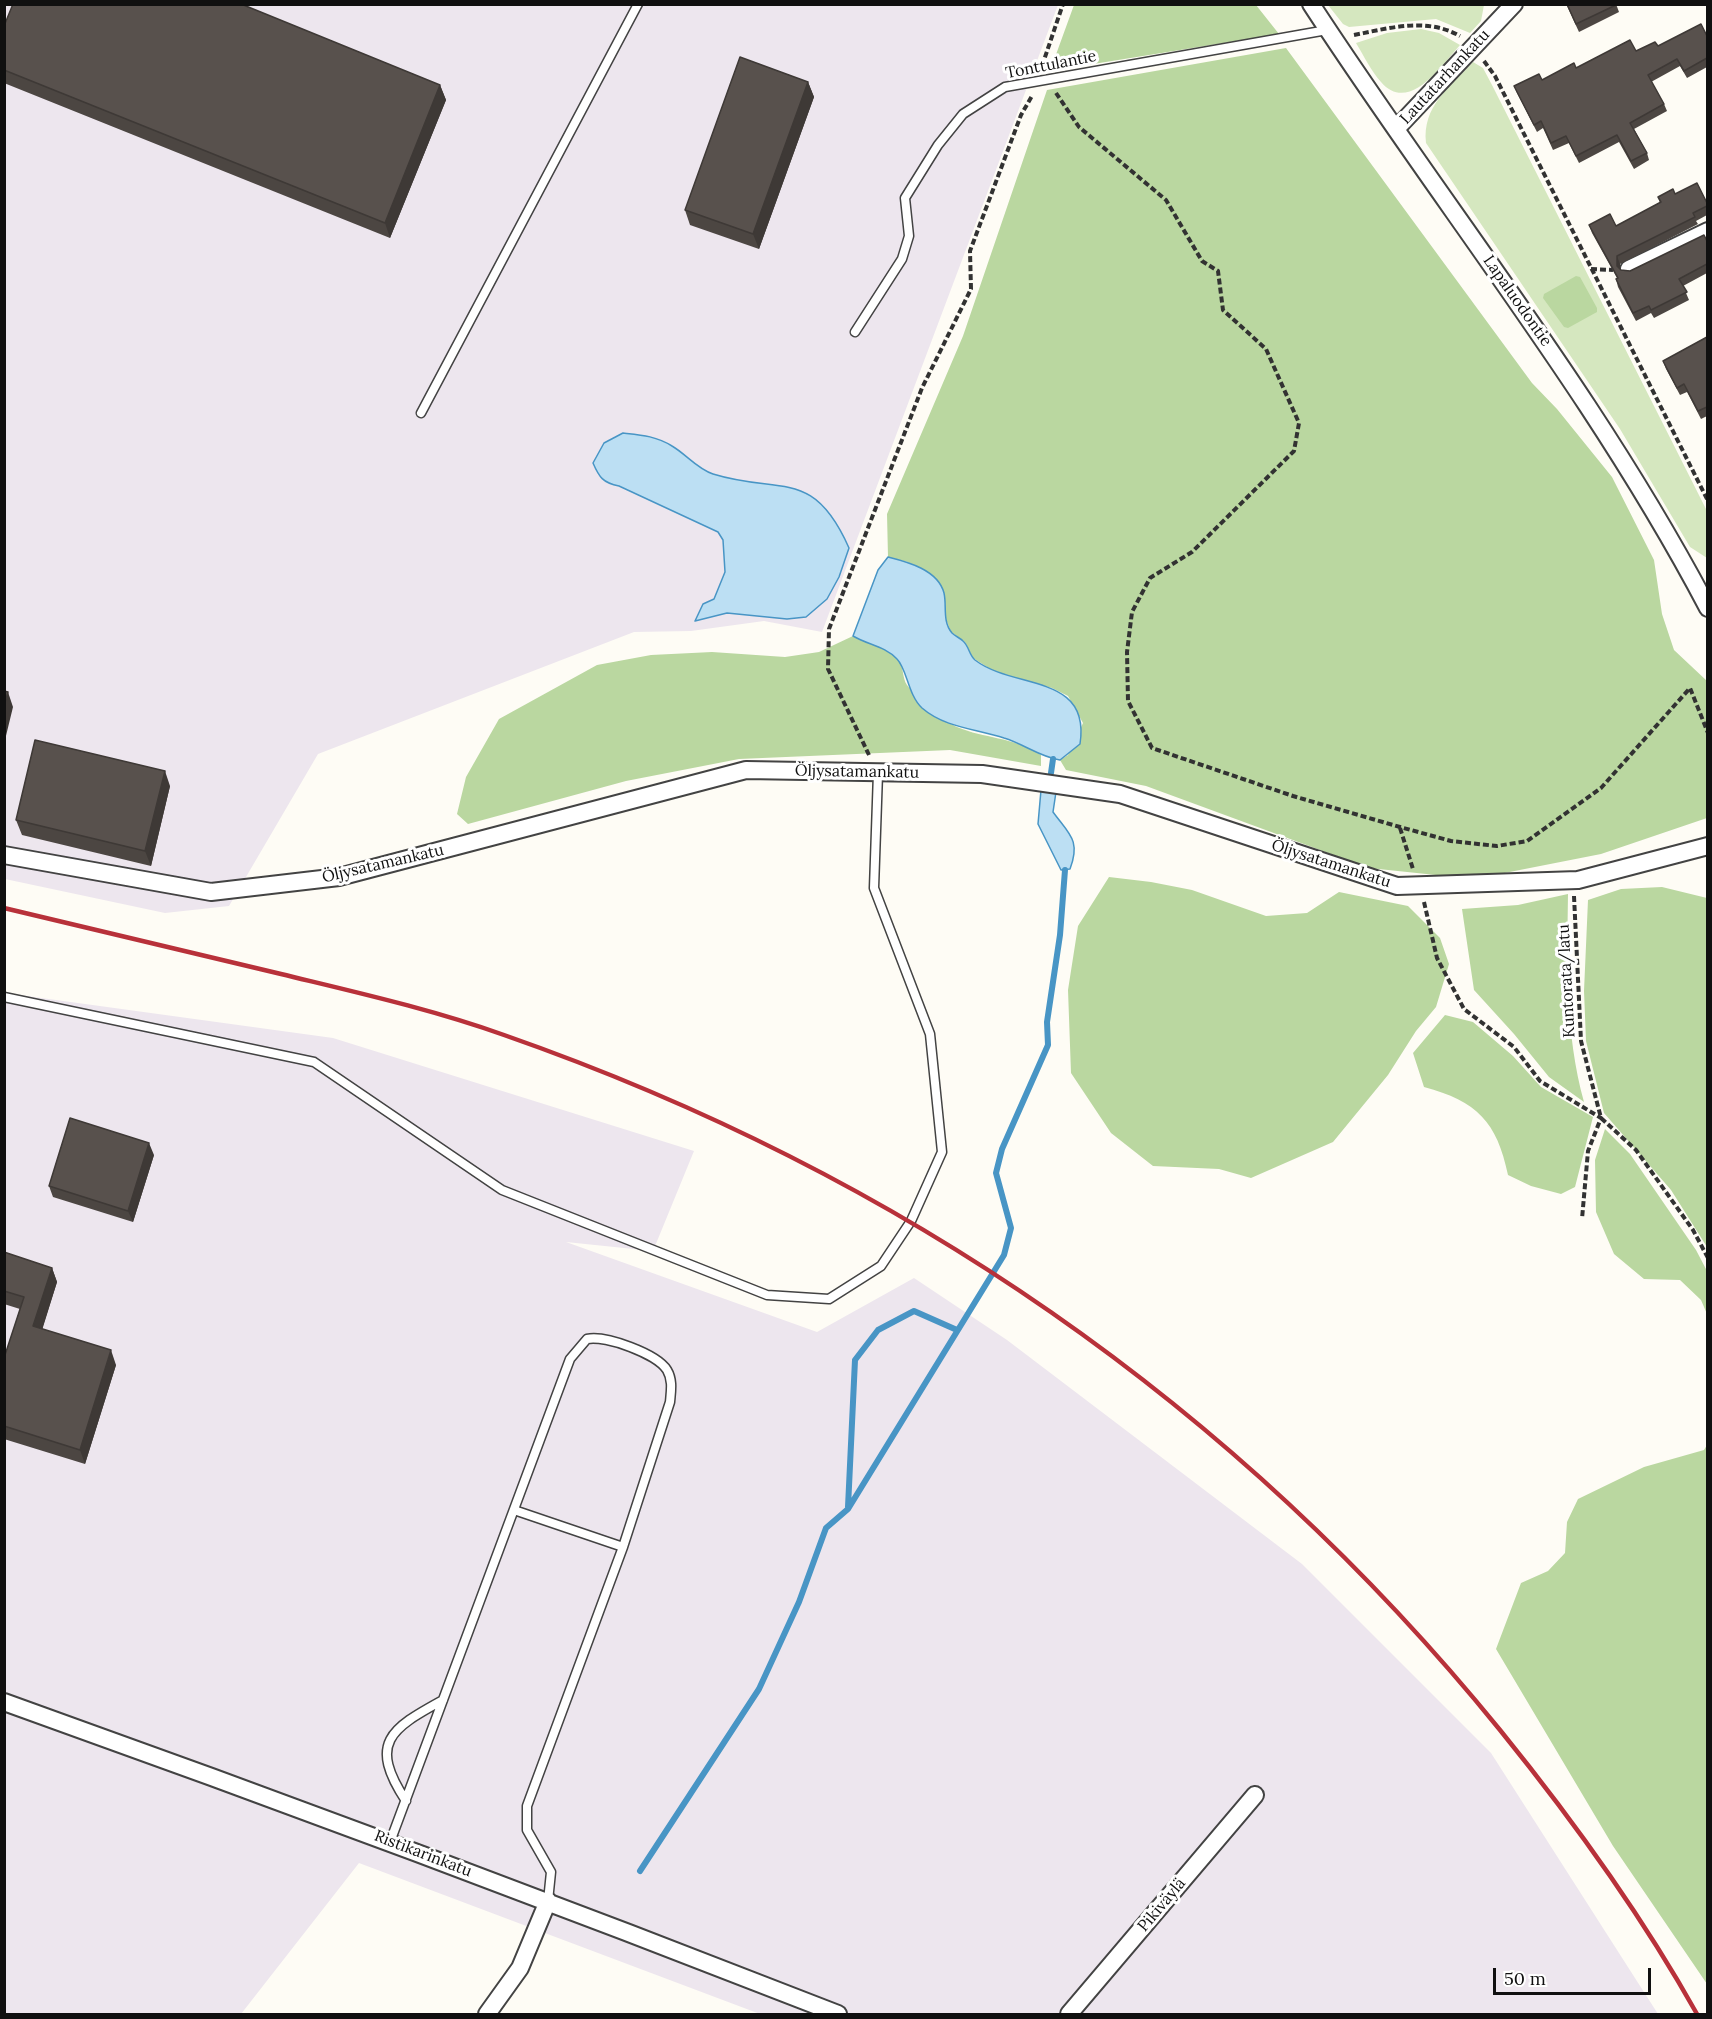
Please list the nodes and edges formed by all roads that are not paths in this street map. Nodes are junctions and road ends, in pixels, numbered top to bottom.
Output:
1 (638, 4) edge
2 (1311, 4) edge
3 (1511, 6) edge
4 (1331, 35) junction
5 (1396, 129) junction
6 (1707, 231) edge
7 (1629, 268) edge
8 (855, 332) dead end
9 (421, 413) dead end
10 (1705, 597) edge
11 (878, 773) junction
12 (1707, 846) edge
13 (4, 855) edge
14 (4, 997) edge
15 (514, 1510) junction
16 (623, 1547) junction
17 (443, 1700) junction
18 (4, 1702) edge
19 (1255, 1795) dead end
20 (406, 1801) junction
21 (390, 1842) junction
22 (548, 1901) junction
23 (487, 2014) edge
24 (838, 2014) edge
25 (1069, 2014) edge

1 - 9 lane
2 - 4 street, Lapaluodontie
3 - 5 street, Lautatarhankatu
4 - 5 street, Lapaluodontie
4 - 8 lane, Tonttulantie
5 - 10 street, Lapaluodontie
6 - 7 street
11 - 12 street, Öljysatamankatu
11 - 13 street, Öljysatamankatu
11 - 14 lane
15 - 16 lane
15 - 16 lane
15 - 17 lane
16 - 22 lane
17 - 20 lane
17 - 20 lane
18 - 21 street, Ristikarinkatu
19 - 25 street, Pikiväylä
20 - 21 lane
21 - 22 street, Ristikarinkatu
22 - 23 street
22 - 24 street, Ristikarinkatu

